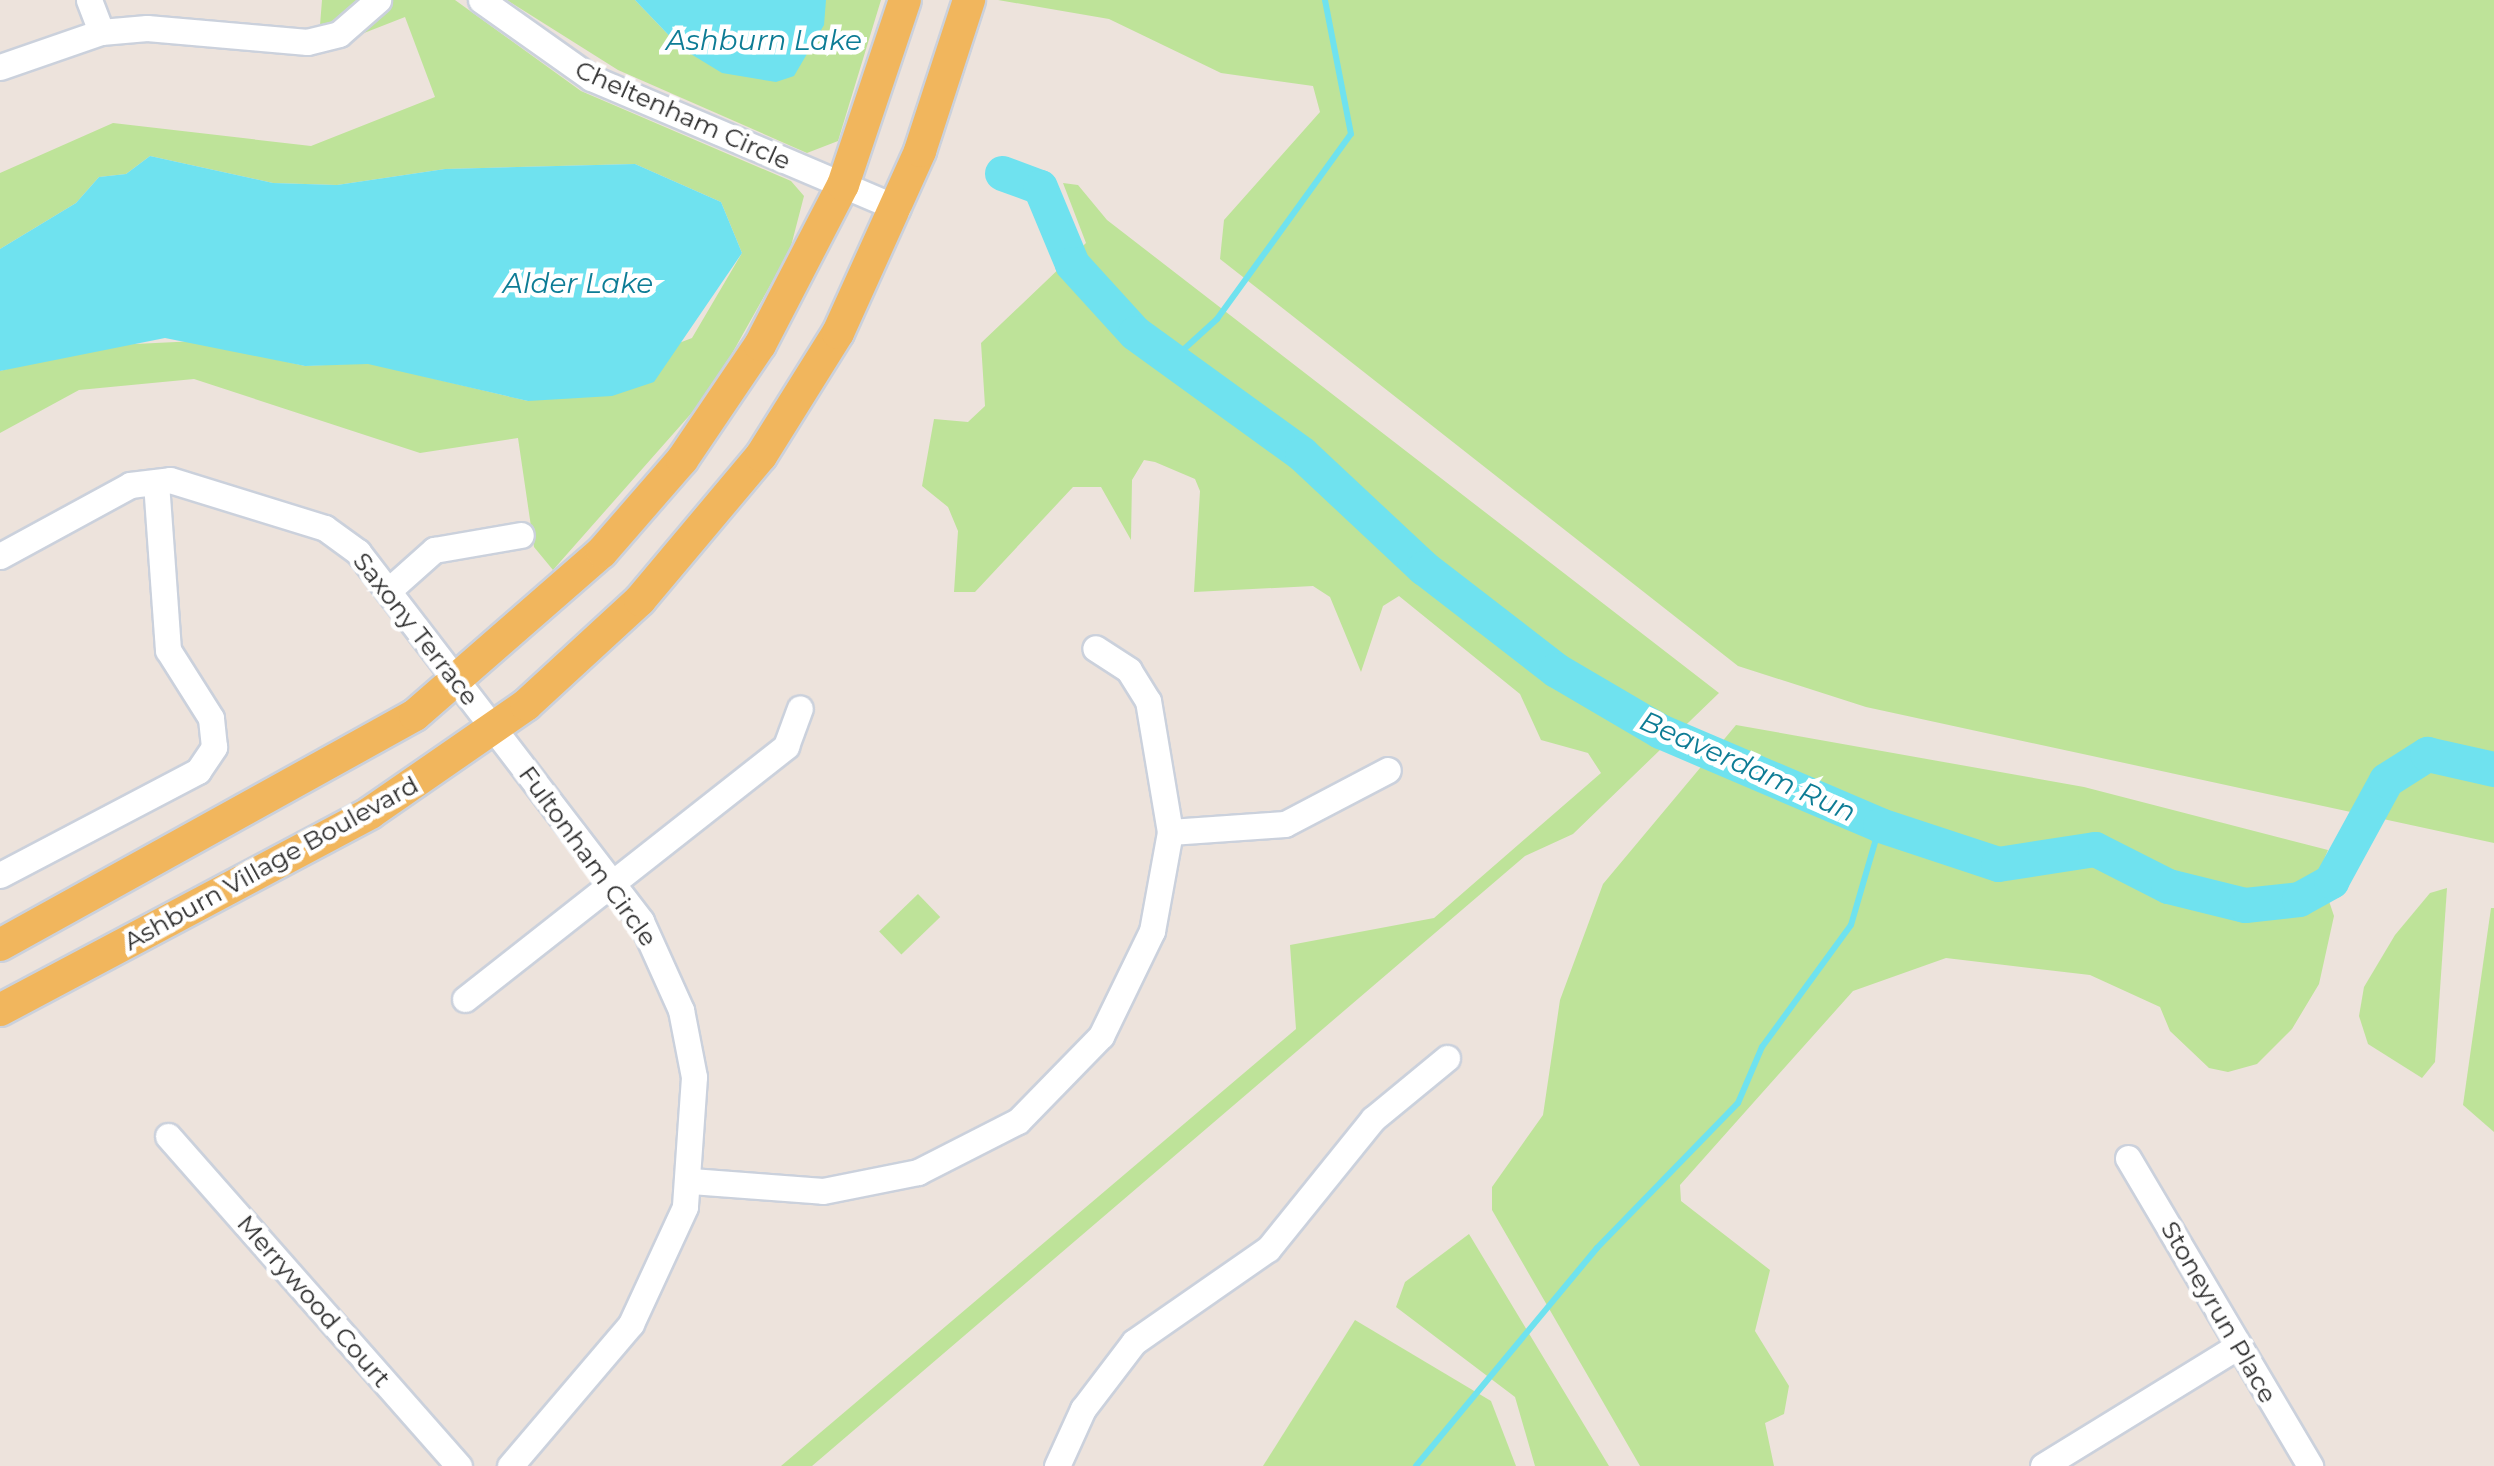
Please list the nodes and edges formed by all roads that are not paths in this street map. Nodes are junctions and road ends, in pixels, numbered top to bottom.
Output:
1 (89, 0) edge
2 (378, 0) edge
3 (481, 0) edge
4 (905, 0) edge
5 (969, 0) edge
6 (102, 32) junction
7 (0, 67) edge
8 (843, 185) junction
9 (898, 208) junction
10 (156, 483) junction
11 (521, 534) dead end
12 (0, 556) edge
13 (388, 591) junction
14 (1095, 648) dead end
15 (459, 683) junction
16 (800, 708) dead end
17 (495, 729) junction
18 (1388, 770) dead end
19 (1170, 832) junction
20 (0, 875) edge
21 (616, 886) junction
22 (0, 945) edge
23 (465, 999) dead end
24 (0, 1010) edge
25 (1447, 1058) dead end
26 (168, 1136) dead end
27 (2128, 1158) dead end
28 (691, 1181) junction
29 (2238, 1346) junction
30 (459, 1466) edge
31 (510, 1466) edge
32 (1057, 1466) edge
33 (2043, 1466) edge
34 (2310, 1466) edge

1 - 6 street
2 - 6 street
3 - 8 street, Cheltenham Circle
4 - 8 main road
5 - 9 main road, Ashburn Village Boulevard
6 - 7 street
8 - 9 street, Cheltenham Circle
8 - 15 main road
9 - 17 main road, Ashburn Village Boulevard
10 - 12 street
10 - 13 street, Saxony Terrace
10 - 20 street
11 - 13 street
13 - 15 street, Saxony Terrace
14 - 19 street
15 - 17 street, Saxony Terrace
15 - 22 main road
16 - 21 street
17 - 21 street, Fultonham Circle
17 - 24 main road, Ashburn Village Boulevard
18 - 19 street
19 - 28 street
21 - 23 street
21 - 28 street, Fultonham Circle
25 - 32 street
26 - 30 street, Merrywood Court
27 - 29 street, Stoneyrun Place
28 - 31 street, Fultonham Circle
29 - 33 street
29 - 34 street, Stoneyrun Place

